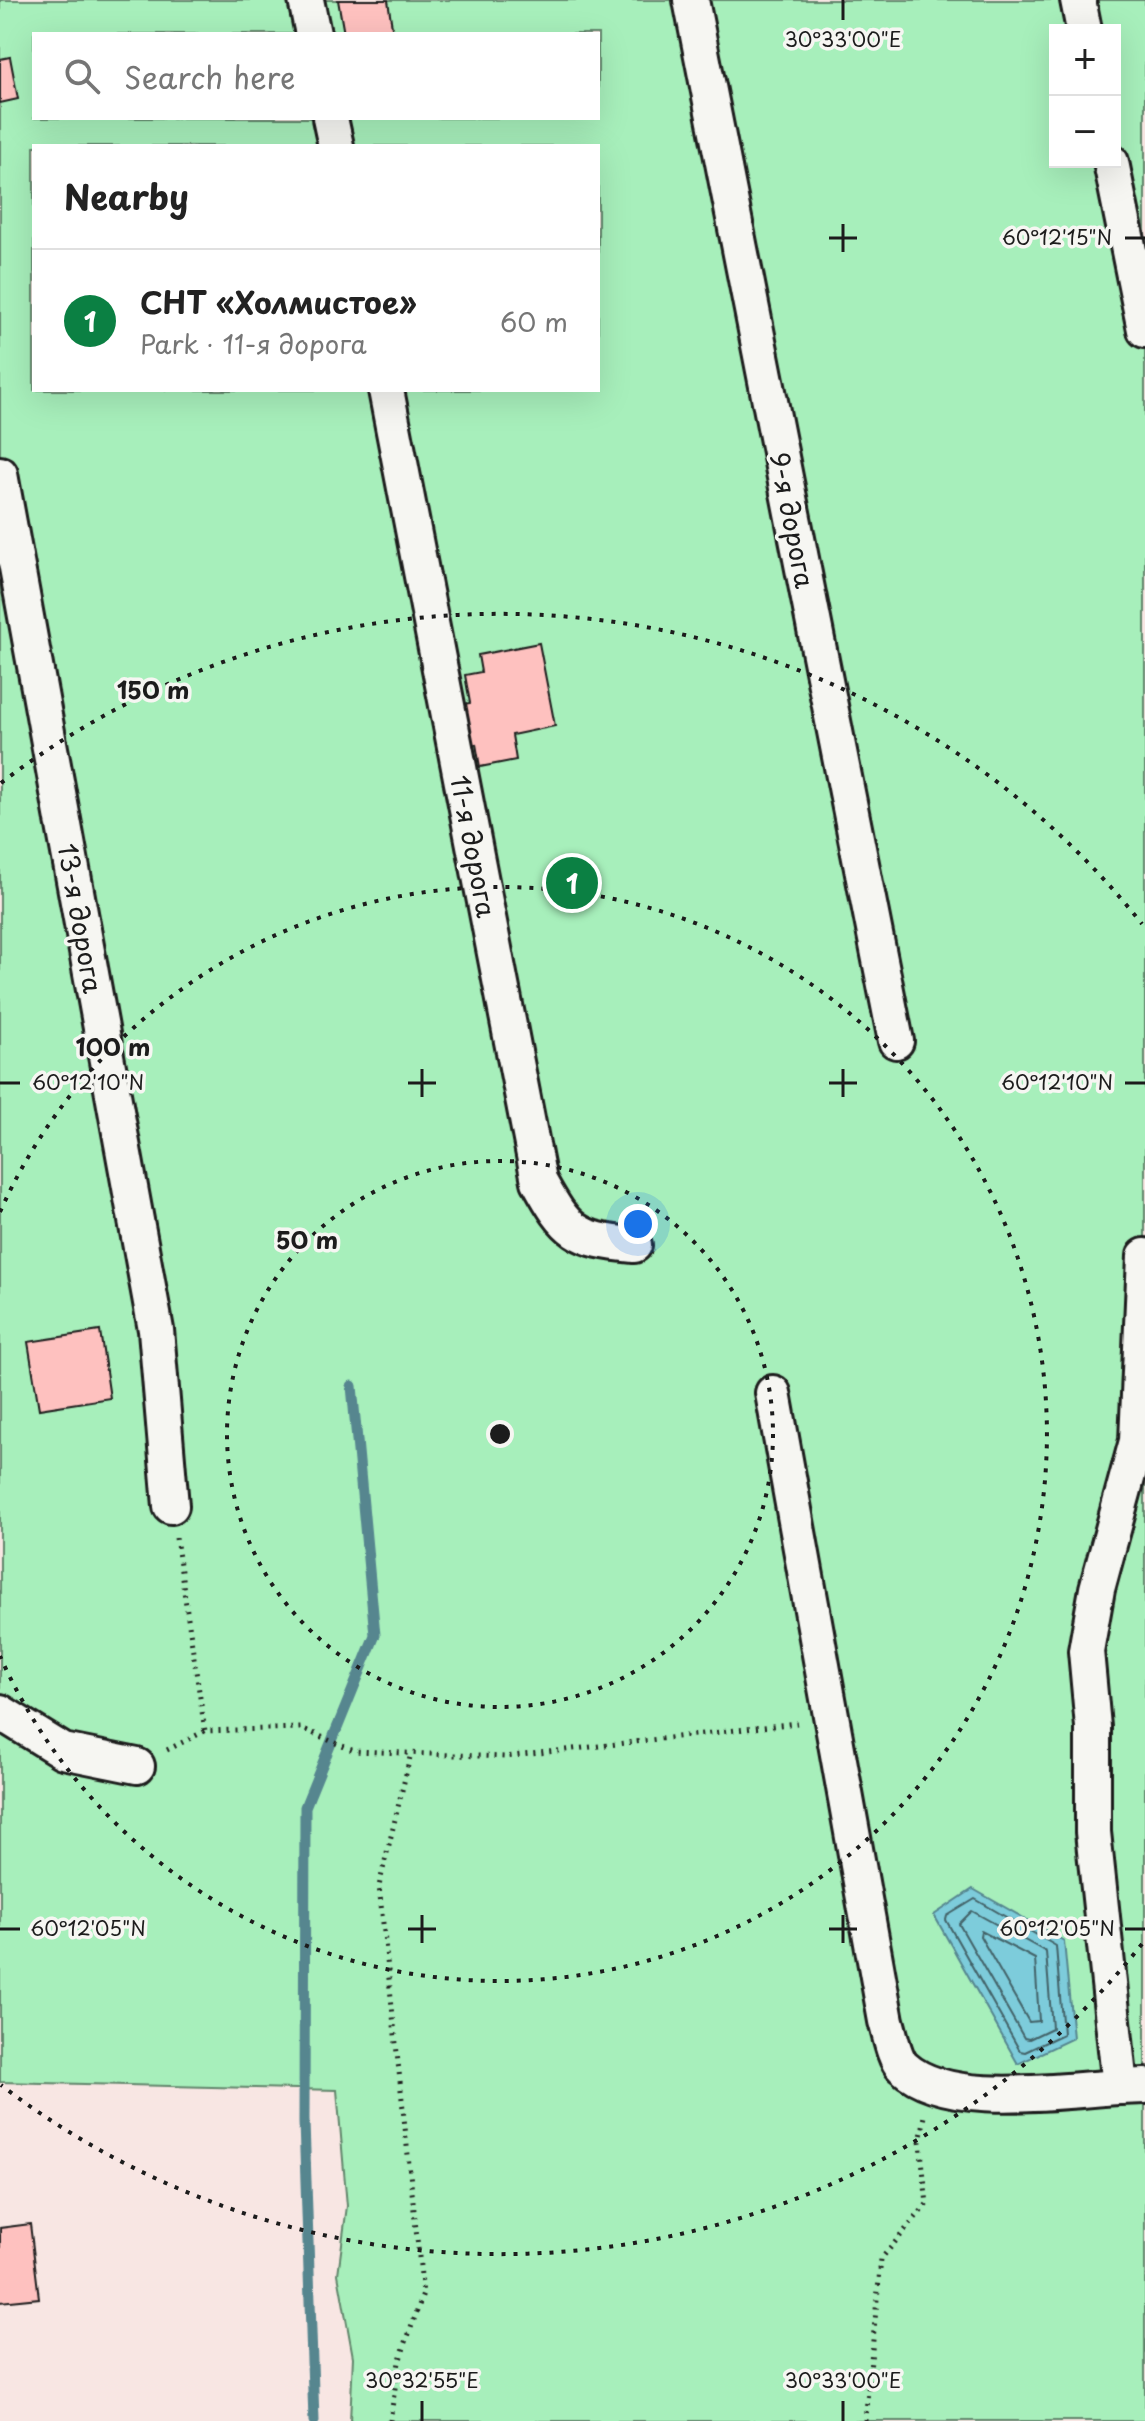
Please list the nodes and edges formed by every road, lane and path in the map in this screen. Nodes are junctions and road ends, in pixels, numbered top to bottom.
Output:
1 (306, 0) edge
2 (691, 0) edge
3 (1078, 0) edge
4 (1083, 24) edge
5 (313, 32) edge
6 (330, 120) edge
7 (336, 144) edge
8 (1112, 168) edge
9 (1145, 330) edge
10 (386, 392) edge
11 (0, 474) edge
12 (896, 1041) dead end
13 (634, 1245) dead end
14 (1145, 1256) edge
15 (773, 1393) dead end
16 (171, 1506) joint
17 (0, 1712) edge
18 (830, 1719) junction
19 (205, 1731) junction
20 (411, 1753) junction
21 (137, 1766) joint
22 (930, 2084) junction
23 (1133, 2087) edge
24 (390, 2421) edge
25 (865, 2421) edge

1 - 5 street
2 - 12 street, 9-я дорога
3 - 4 street
6 - 7 street
8 - 9 street
10 - 13 street, 11-я дорога
11 - 16 street, 13-я дорога
14 - 23 street
15 - 18 street
16 - 19 path
17 - 21 street
18 - 20 path
18 - 22 street
19 - 20 path
19 - 21 path
20 - 24 path
22 - 23 street
22 - 25 path

